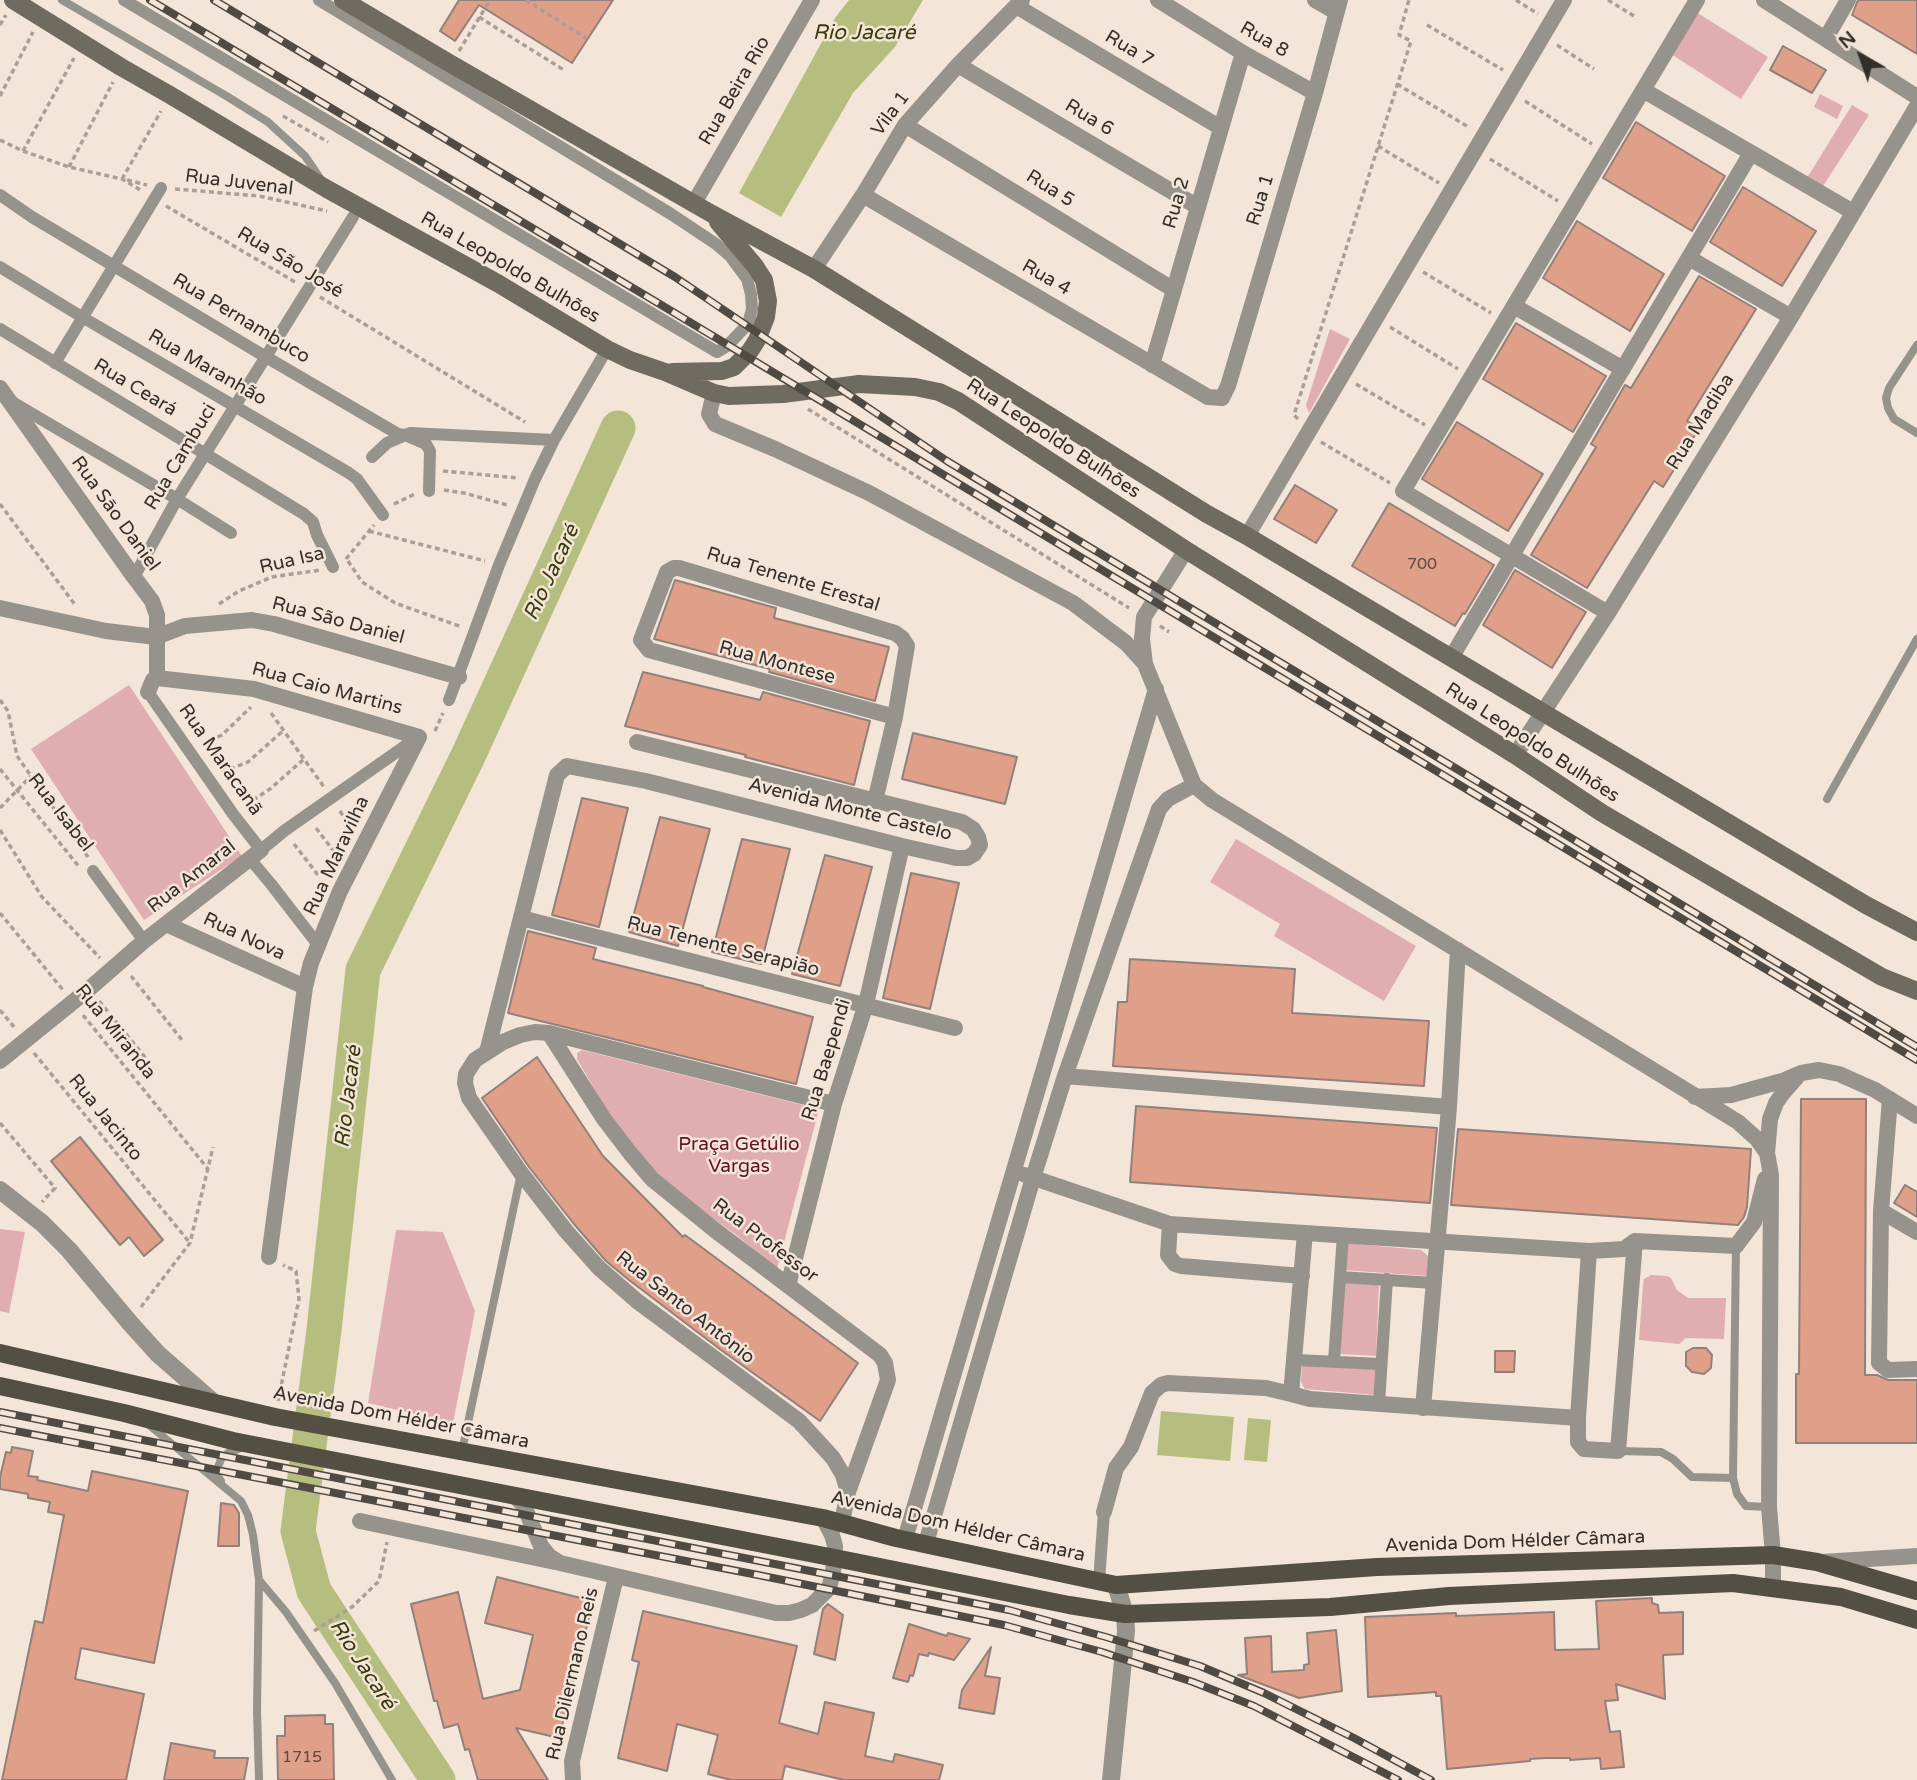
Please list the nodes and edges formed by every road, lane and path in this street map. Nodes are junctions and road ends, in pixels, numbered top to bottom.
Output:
1 (13, 0) edge
2 (62, 0) edge
3 (124, 0) edge
4 (319, 0) edge
5 (343, 0) edge
6 (490, 0) edge
7 (526, 0) edge
8 (811, 0) edge
9 (1158, 0) edge
10 (1315, 0) edge
11 (1409, 0) edge
12 (1516, 0) edge
13 (1564, 0) edge
14 (1608, 0) edge
15 (1697, 0) edge
16 (1765, 0) edge
17 (1848, 0) edge
18 (1019, 3) edge
19 (1338, 6) edge
20 (1634, 16) dead end
21 (479, 17) junction
22 (41, 18) junction
23 (1427, 25) dead end
24 (1547, 29) junction
25 (1825, 38) junction
26 (587, 39) dead end
27 (82, 43) junction
28 (1243, 53) junction
29 (451, 64) junction
30 (958, 65) junction
31 (121, 67) junction
32 (1594, 69) dead end
33 (564, 70) dead end
34 (1397, 84) junction
35 (1513, 85) junction
36 (1643, 90) junction
37 (1315, 93) junction
38 (170, 94) junction
39 (0, 96) edge
40 (1917, 97) edge
41 (1917, 106) edge
42 (905, 125) junction
43 (1221, 128) junction
44 (0, 139) edge
45 (1479, 143) junction
46 (1378, 146) junction
47 (23, 151) junction
48 (1605, 153) junction
49 (1751, 153) junction
50 (69, 167) junction
51 (122, 178) junction
52 (327, 189) junction
53 (1451, 191) junction
54 (157, 194) junction
55 (0, 195) edge
56 (863, 195) junction
57 (694, 203) junction
58 (1198, 207) junction
59 (1572, 210) junction
60 (1853, 212) junction
61 (712, 214) junction
62 (353, 217) joint
63 (1689, 258) junction
64 (1409, 263) junction
65 (114, 265) junction
66 (0, 267) edge
67 (814, 269) junction
68 (308, 289) junction
69 (1174, 290) junction
70 (1514, 306) junction
71 (82, 317) junction
72 (1791, 317) junction
73 (1376, 319) junction
74 (1505, 321) junction
75 (0, 329) edge
76 (1917, 345) edge
77 (607, 349) junction
78 (266, 357) junction
79 (55, 363) junction
80 (1152, 365) junction
81 (1623, 369) junction
82 (665, 372) junction
83 (1342, 376) junction
84 (1472, 377) junction
85 (714, 393) junction
86 (4, 394) edge
87 (1208, 397) joint
88 (235, 406) junction
89 (1308, 432) junction
90 (1438, 433) junction
91 (1917, 433) edge
92 (405, 435) junction
93 (554, 440) junction
94 (205, 454) junction
95 (372, 457) dead end
96 (431, 470) junction
97 (535, 479) junction
98 (429, 491) junction
99 (1404, 491) junction
100 (177, 499) junction
101 (0, 504) edge
102 (521, 510) junction
103 (383, 515) junction
104 (369, 531) junction
105 (231, 533) dead end
106 (1247, 536) junction
107 (1186, 550) junction
108 (1513, 555) junction
109 (347, 559) junction
110 (499, 565) junction
111 (333, 567) junction
112 (134, 577) junction
113 (218, 605) dead end
114 (0, 608) edge
115 (1608, 613) junction
116 (91, 627) junction
117 (475, 632) junction
118 (156, 637) junction
119 (1917, 639) edge
120 (649, 650) joint
121 (1451, 658) junction
122 (1145, 664) junction
123 (459, 677) junction
124 (152, 685) junction
125 (1156, 689) junction
126 (257, 694) junction
127 (0, 700) edge
128 (449, 700) joint
129 (1542, 713) junction
130 (895, 717) junction
131 (284, 730) junction
132 (419, 737) junction
133 (637, 742) dead end
134 (187, 751) junction
135 (1515, 755) junction
136 (304, 760) junction
137 (0, 769) edge
138 (557, 775) joint
139 (31, 776) junction
140 (207, 779) junction
141 (1194, 785) junction
142 (19, 790) junction
143 (332, 798) junction
144 (1827, 799) dead end
145 (875, 801) junction
146 (0, 808) edge
147 (233, 814) junction
148 (306, 816) junction
149 (0, 830) edge
150 (284, 831) junction
151 (902, 846) junction
152 (362, 847) junction
153 (256, 854) junction
154 (93, 871) junction
155 (350, 871) junction
156 (340, 891) junction
157 (0, 913) edge
158 (521, 918) junction
159 (166, 924) junction
160 (1917, 932) edge
161 (144, 941) junction
162 (319, 946) junction
163 (1458, 950) junction
164 (116, 966) junction
165 (305, 987) junction
166 (89, 989) junction
167 (1917, 991) edge
168 (72, 1003) junction
169 (866, 1004) junction
170 (0, 1010) edge
171 (955, 1028) dead end
172 (549, 1033) junction
173 (182, 1040) dead end
174 (25, 1041) junction
175 (487, 1052) junction
176 (0, 1061) edge
177 (153, 1066) dead end
178 (1801, 1073) junction
179 (1065, 1076) junction
180 (1695, 1097) junction
181 (1890, 1099) junction
182 (834, 1104) junction
183 (1449, 1107) junction
184 (1917, 1116) edge
185 (0, 1123) edge
186 (214, 1147) dead end
187 (1768, 1159) junction
188 (208, 1169) junction
189 (1014, 1172) junction
190 (521, 1174) junction
191 (1033, 1178) junction
192 (0, 1190) edge
193 (1881, 1211) junction
194 (30, 1213) junction
195 (1170, 1224) junction
196 (1917, 1232) edge
197 (1305, 1233) junction
198 (1343, 1235) junction
199 (1635, 1241) junction
200 (1438, 1242) junction
201 (190, 1243) junction
202 (1737, 1247) junction
203 (1589, 1251) junction
204 (269, 1257) joint
205 (1302, 1276) junction
206 (1340, 1277) junction
207 (1387, 1279) junction
208 (1434, 1283) junction
209 (788, 1286) junction
210 (130, 1323) junction
211 (0, 1353) edge
212 (1296, 1360) junction
213 (1334, 1361) junction
214 (1381, 1364) junction
215 (1917, 1369) edge
216 (0, 1386) edge
217 (1292, 1394) junction
218 (213, 1402) junction
219 (1379, 1404) junction
220 (1423, 1408) junction
221 (139, 1417) junction
222 (275, 1417) junction
223 (1578, 1418) junction
224 (253, 1445) junction
225 (462, 1451) junction
226 (1618, 1451) junction
227 (1733, 1478) junction
228 (225, 1486) junction
229 (848, 1492) junction
230 (514, 1496) junction
231 (1769, 1507) junction
232 (1104, 1512) joint
233 (823, 1518) junction
234 (360, 1521) dead end
235 (842, 1522) junction
236 (391, 1527) junction
237 (905, 1539) junction
238 (926, 1544) junction
239 (1773, 1555) junction
240 (1917, 1556) edge
241 (835, 1558) junction
242 (1817, 1562) junction
243 (561, 1563) junction
244 (616, 1577) junction
245 (259, 1580) junction
246 (1107, 1583) junction
247 (1773, 1587) junction
248 (1917, 1591) edge
249 (1125, 1614) junction
250 (1917, 1620) edge
251 (316, 1630) dead end
252 (259, 1780) edge
253 (393, 1780) edge
254 (573, 1780) edge
255 (1111, 1780) edge

1 - 22 main road, Rua Leopoldo Bulhões
2 - 52 lane
3 - 4 street
5 - 29 main road, Rua Leopoldo Bulhões
6 - 21 path
7 - 26 path
8 - 57 street, Rua Beira Rio
9 - 28 street, Rua 8
10 - 19 street
11 - 34 path
12 - 24 path
13 - 24 street
14 - 20 path
15 - 36 street
16 - 25 street
17 - 25 street
18 - 30 street, Vila 1
18 - 43 street, Rua 7
19 - 37 street, Rua 1
21 - 29 path
21 - 33 path
22 - 27 main road, Rua Leopoldo Bulhões
22 - 39 path
23 - 35 path
24 - 32 path
24 - 35 street
25 - 40 street
27 - 31 main road, Rua Leopoldo Bulhões
27 - 47 path
28 - 37 street, Rua 8
28 - 43 street, Rua 2
29 - 57 main road, Rua Leopoldo Bulhões
30 - 42 street, Vila 1
30 - 58 street, Rua 6
31 - 38 main road, Rua Leopoldo Bulhões
31 - 50 path
34 - 45 path
34 - 46 path
35 - 45 street
35 - 48 path
36 - 48 street
36 - 49 street
37 - 87 street, Rua 1
38 - 51 path
38 - 52 main road, Rua Leopoldo Bulhões
41 - 60 street, Rua Madiba
42 - 56 street, Vila 1
42 - 69 street, Rua 5
43 - 58 street, Rua 2
44 - 47 path, Rua São José
45 - 53 street
45 - 59 path
46 - 53 path
46 - 89 path
47 - 50 path, Rua São José
48 - 59 street
49 - 60 street
49 - 63 street
50 - 51 path, Rua São José
51 - 54 path, Rua Juvenal
51 - 54 path, Rua São José
52 - 77 main road, Rua Leopoldo Bulhões
53 - 64 street
54 - 62 path, Rua Juvenal
54 - 65 street
54 - 68 path, Rua São José
55 - 65 street, Rua Pernambuco
56 - 67 street, Vila 1
56 - 80 street, Rua 4
57 - 61 main road, Rua Leopoldo Bulhões
58 - 69 street, Rua 2
59 - 70 street
60 - 72 street, Rua Madiba
61 - 67 main road, Rua Leopoldo Bulhões
61 - 82 main road
62 - 68 street, Rua Cambuci
63 - 72 street
63 - 81 street
64 - 73 street
64 - 74 path
65 - 71 street
65 - 78 street, Rua Pernambuco
66 - 71 street, Rua Maranhão
67 - 106 main road, Rua Leopoldo Bulhões
68 - 78 street, Rua Cambuci
68 - 93 path, Rua São José
69 - 80 street, Rua 2
70 - 74 street
70 - 81 street
71 - 79 street
71 - 88 street, Rua Maranhão
72 - 115 street, Rua Madiba
73 - 83 street
73 - 84 path
74 - 84 street
75 - 79 street, Rua Ceará
76 - 91 lane
77 - 82 main road, Rua Leopoldo Bulhões
77 - 93 street
78 - 88 street, Rua Cambuci
78 - 92 street, Rua Pernambuco
79 - 94 street, Rua Ceará
80 - 87 street, Rua 4
81 - 108 street
82 - 85 main road, Rua Leopoldo Bulhões
83 - 89 street
83 - 90 path
84 - 90 street
85 - 107 main road, Rua Leopoldo Bulhões
85 - 122 street
86 - 100 street
86 - 112 street, Rua Sāo Daniel
88 - 94 street, Rua Cambuci
88 - 103 street, Rua Maranhão
89 - 99 path
89 - 106 street
90 - 99 street
92 - 93 street
92 - 95 street
92 - 96 street, Rua Pernambuco
93 - 97 street
94 - 100 street, Rua Cambuci
94 - 111 street, Rua Ceará
96 - 97 path
96 - 98 street, Rua Pernambuco
97 - 102 street
98 - 102 path
98 - 103 path, Rua Isa
99 - 108 street
100 - 105 street
100 - 112 street, Rua Cambuci
101 - 116 path
102 - 110 street
103 - 104 path, Rua Isa
104 - 109 path, Rua Isa
104 - 110 path
106 - 121 main road, Rua Leopoldo Bulhões
107 - 122 street
107 - 135 main road, Rua Leopoldo Bulhões
108 - 115 street
108 - 121 street
109 - 111 path, Rua Isa
109 - 117 path
110 - 117 street
111 - 113 path, Rua Isa
112 - 118 street, Rua Sāo Daniel
114 - 116 street, Rua São Daniel
115 - 129 street, Rua Madiba
116 - 118 street, Rua São Daniel
117 - 123 street
118 - 123 street, Rua São Daniel
118 - 124 street, Rua Sāo Daniel
119 - 144 lane
120 - 130 street, Rua Montese
120 - 130 street, Rua Tenente Erestal
121 - 129 main road, Rua Leopoldo Bulhões
122 - 125 street
123 - 128 street
124 - 126 street, Rua Caio Martins
124 - 134 street, Rua Maracanã
125 - 141 street
125 - 189 street
126 - 131 path
126 - 132 street, Rua Caio Martins
126 - 134 path
127 - 139 path
128 - 132 path
129 - 135 street, Rua Madiba
129 - 160 main road, Rua Leopoldo Bulhões
130 - 145 street
131 - 136 path
131 - 140 path
132 - 143 street, Rua Amaral
132 - 152 street, Rua Maravilha
133 - 145 street, Avenida Monte Castelo
134 - 140 street, Rua Maracanã
135 - 167 main road, Rua Leopoldo Bulhões
136 - 143 path
136 - 147 path
137 - 142 path, Rua Isabel
138 - 151 street, Avenida Monte Castelo
138 - 158 street, Rua Santo Antônio
139 - 142 path
139 - 154 path
140 - 147 street, Rua Maracanã
141 - 163 street
141 - 179 street
142 - 146 path
142 - 154 path, Rua Isabel
143 - 148 street, Rua Amaral
143 - 152 path
145 - 151 street, Avenida Monte Castelo
147 - 153 street, Rua Maracanã
148 - 150 street, Rua Amaral
148 - 155 path
149 - 164 path
150 - 153 street, Rua Amaral
150 - 156 path
151 - 169 street, Rua Baependi
152 - 155 street, Rua Maravilha
153 - 159 street, Rua Amaral
153 - 162 street, Rua Maracanã
154 - 161 street, Rua Isabel
155 - 156 street, Rua Maravilha
156 - 162 street, Rua Maravilha
157 - 168 path, Rua Miranda
158 - 169 street, Rua Tenente Serapião
158 - 175 street, Rua Santo Antônio
159 - 161 street, Rua Amaral
159 - 165 street, Rua Nova
161 - 164 street, Rua Amaral
162 - 165 street, Rua Maravilha
163 - 180 street
163 - 183 street
164 - 166 street, Rua Amaral
164 - 173 path
165 - 204 street, Rua Maravilha
166 - 168 street, Rua Amaral
166 - 177 path
168 - 174 street, Rua Amaral
168 - 188 path, Rua Miranda
169 - 171 street, Rua Tenente Serapião
169 - 182 street, Rua Baependi
170 - 174 path, Rua Jacinto
172 - 175 street, Rua Santo Antônio
172 - 182 street
172 - 209 street, Rua Professor
174 - 176 street, Rua Amaral
174 - 201 path, Rua Jacinto
175 - 190 street, Rua Santo Antônio
178 - 180 street
178 - 181 street
178 - 187 street
179 - 183 street
179 - 191 street
180 - 187 street
181 - 184 street
181 - 193 street
182 - 209 street, Rua Baependi
183 - 200 street
185 - 194 path
186 - 188 path
187 - 202 street
187 - 231 street
188 - 201 path
189 - 191 street
189 - 237 street
190 - 225 lane
190 - 229 street, Rua Santo Antônio
191 - 195 street
191 - 238 street
192 - 194 street
193 - 196 street
193 - 215 street
194 - 210 street
195 - 197 street
195 - 205 street
197 - 198 street
197 - 205 street
198 - 200 street
198 - 206 street
199 - 202 street
199 - 203 street
199 - 226 street
200 - 203 street
200 - 208 street
201 - 210 path
202 - 227 lane
203 - 223 street
204 - 222 path
205 - 212 street
206 - 207 street
206 - 213 street
207 - 208 street
207 - 214 street
208 - 220 street
209 - 229 street, Rua Professor
210 - 218 street
211 - 218 main road, Avenida Dom Hélder Câmara
212 - 213 street
212 - 217 street
213 - 214 street
214 - 219 street
216 - 221 main road
217 - 219 street
217 - 232 street
218 - 222 main road, Avenida Dom Hélder Câmara
219 - 220 street
220 - 223 street
221 - 224 main road
221 - 228 lane
222 - 225 main road, Avenida Dom Hélder Câmara
223 - 226 street
224 - 228 lane
224 - 230 main road
225 - 233 main road, Avenida Dom Hélder Câmara
226 - 227 lane
227 - 231 lane
228 - 245 lane
229 - 235 street
230 - 241 main road
230 - 243 street
231 - 239 street
232 - 246 street
233 - 235 main road, Avenida Dom Hélder Câmara
233 - 241 street
234 - 236 street
235 - 237 main road, Avenida Dom Hélder Câmara
236 - 243 street
236 - 251 path
237 - 238 main road, Avenida Dom Hélder Câmara
238 - 246 main road, Avenida Dom Hélder Câmara
239 - 242 main road, Avenida Dom Hélder Câmara
239 - 246 main road, Avenida Dom Hélder Câmara
239 - 247 street
240 - 242 street
241 - 244 street
241 - 249 main road
242 - 248 main road, Avenida Dom Hélder Câmara
243 - 244 street
244 - 254 street, Rua Dilermano Reis
245 - 252 lane
245 - 253 lane
246 - 249 street
247 - 249 main road
247 - 250 main road
249 - 255 street

